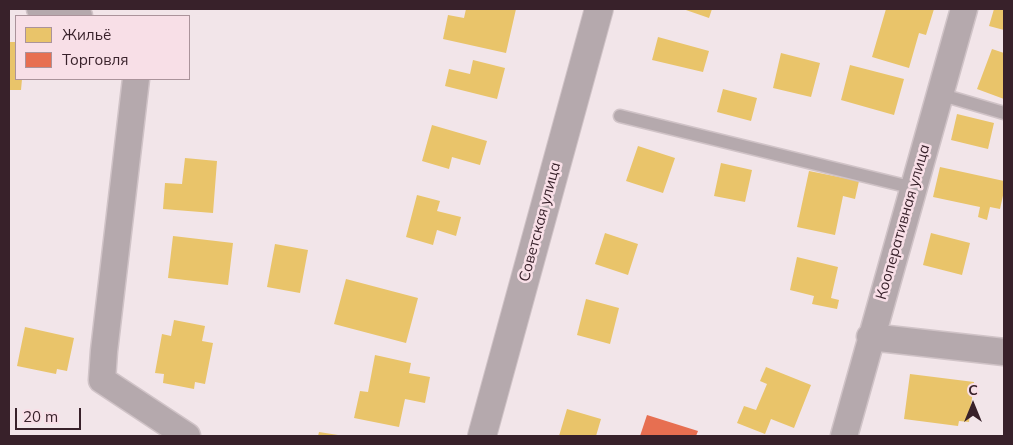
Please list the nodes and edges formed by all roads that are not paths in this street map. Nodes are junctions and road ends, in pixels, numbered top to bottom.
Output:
1 (40, 9) edge
2 (599, 9) edge
3 (964, 9) edge
4 (73, 15) edge
5 (136, 80) edge
6 (939, 94) junction
7 (1004, 113) edge
8 (620, 116) dead end
9 (914, 188) junction
10 (870, 337) junction
11 (1004, 352) edge
12 (187, 436) edge
13 (482, 436) edge
14 (844, 436) edge

1 - 4 street
2 - 13 street, Советская улица
3 - 6 street, Кооперативная улица
5 - 12 street
6 - 7 lane
6 - 9 street, Кооперативная улица
8 - 9 lane
9 - 10 street, Кооперативная улица
10 - 11 street
10 - 14 street, Кооперативная улица

